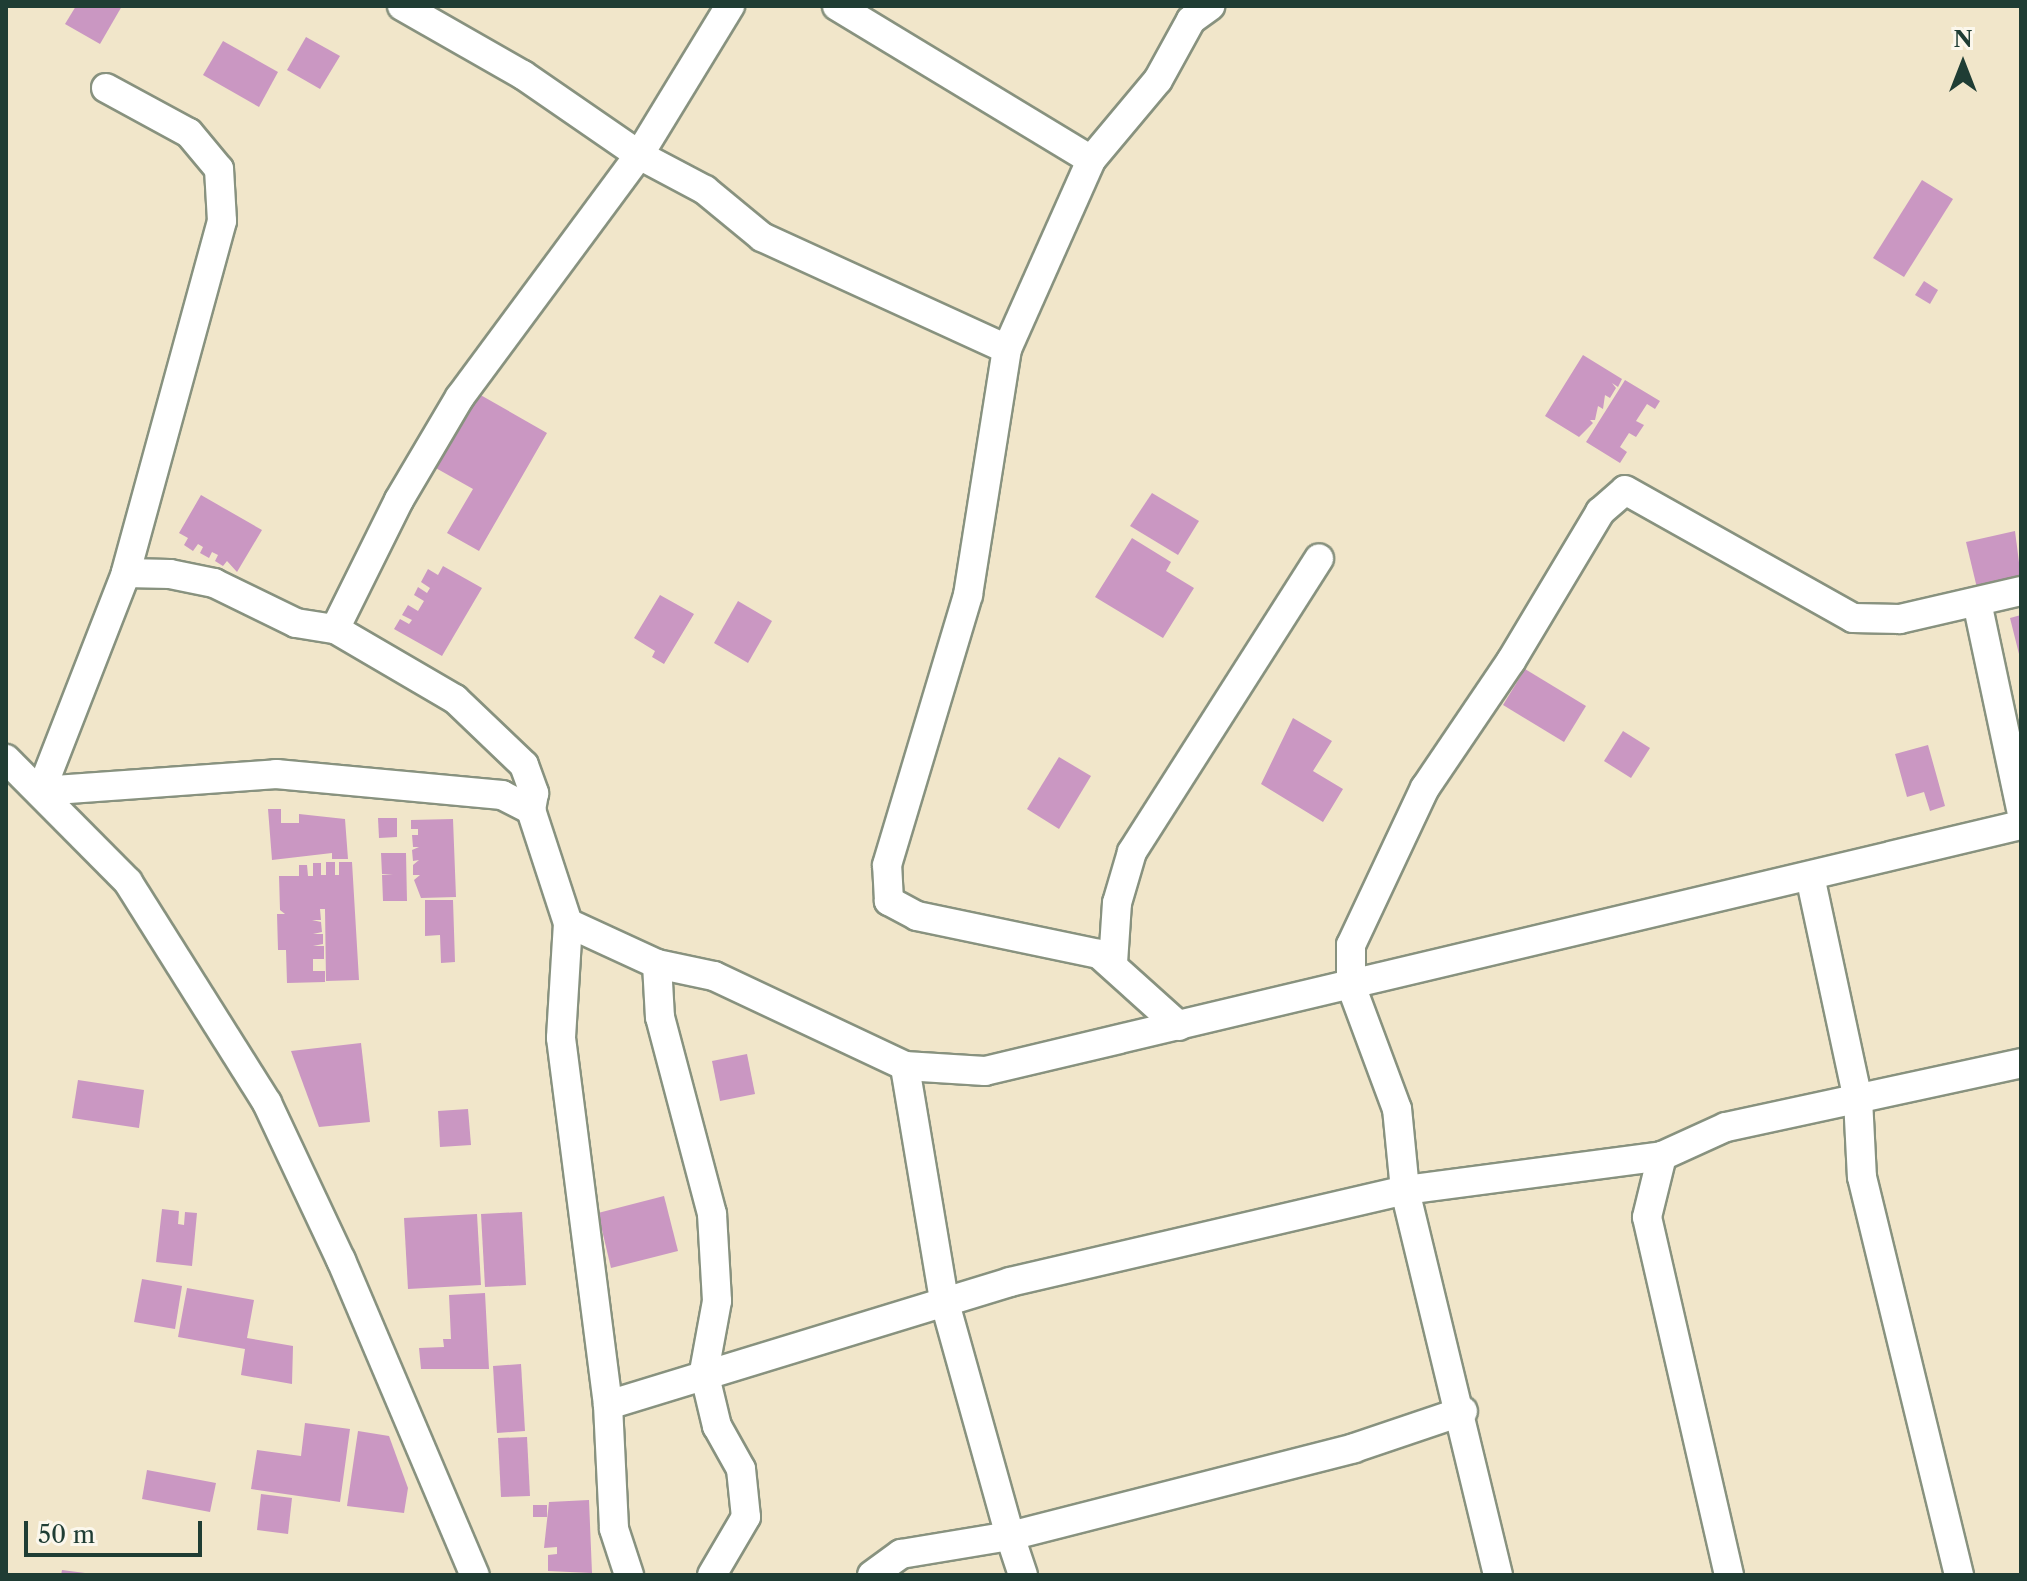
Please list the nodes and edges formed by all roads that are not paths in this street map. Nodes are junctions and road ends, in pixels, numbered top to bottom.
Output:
1 (402, 6) edge
2 (730, 6) edge
3 (837, 6) edge
4 (1210, 6) edge
5 (106, 88) dead end
6 (639, 155) junction
7 (1091, 160) junction
8 (1007, 349) junction
9 (1319, 559) dead end
10 (126, 573) junction
11 (2021, 591) edge
12 (1977, 602) junction
13 (335, 629) junction
14 (6, 759) edge
15 (41, 791) junction
16 (2021, 809) edge
17 (531, 810) junction
18 (2021, 825) edge
19 (1810, 876) junction
20 (568, 923) junction
21 (1113, 963) junction
22 (657, 964) junction
23 (1351, 985) junction
24 (1179, 1026) junction
25 (2021, 1063) edge
26 (905, 1066) junction
27 (1858, 1099) junction
28 (1662, 1156) junction
29 (1405, 1190) junction
30 (944, 1300) junction
31 (704, 1372) junction
32 (608, 1405) junction
33 (1463, 1411) junction
34 (1010, 1536) junction
35 (475, 1575) edge
36 (629, 1575) edge
37 (712, 1575) edge
38 (872, 1575) edge
39 (1023, 1575) edge
40 (1498, 1575) edge
41 (1729, 1575) edge
42 (1959, 1575) edge

1 - 6 street
2 - 6 street
3 - 7 street
4 - 7 street
5 - 10 street
6 - 8 street
6 - 13 street
7 - 8 street
8 - 21 street
9 - 21 street
10 - 13 street
10 - 15 street
11 - 12 street
12 - 16 street
12 - 23 street
13 - 17 street
14 - 15 street
15 - 17 street
15 - 35 street
17 - 20 street
18 - 19 street
19 - 23 street
19 - 27 street
20 - 22 street
20 - 32 street
21 - 24 street
22 - 26 street
22 - 31 street
23 - 24 street
23 - 29 street
24 - 26 street
25 - 27 street
26 - 30 street
27 - 28 street
27 - 42 street
28 - 29 street
28 - 41 street
29 - 30 street
29 - 33 street
30 - 31 street
30 - 34 street
31 - 32 street
31 - 37 street
32 - 36 street
33 - 34 street
33 - 40 street
34 - 38 street
34 - 39 street

